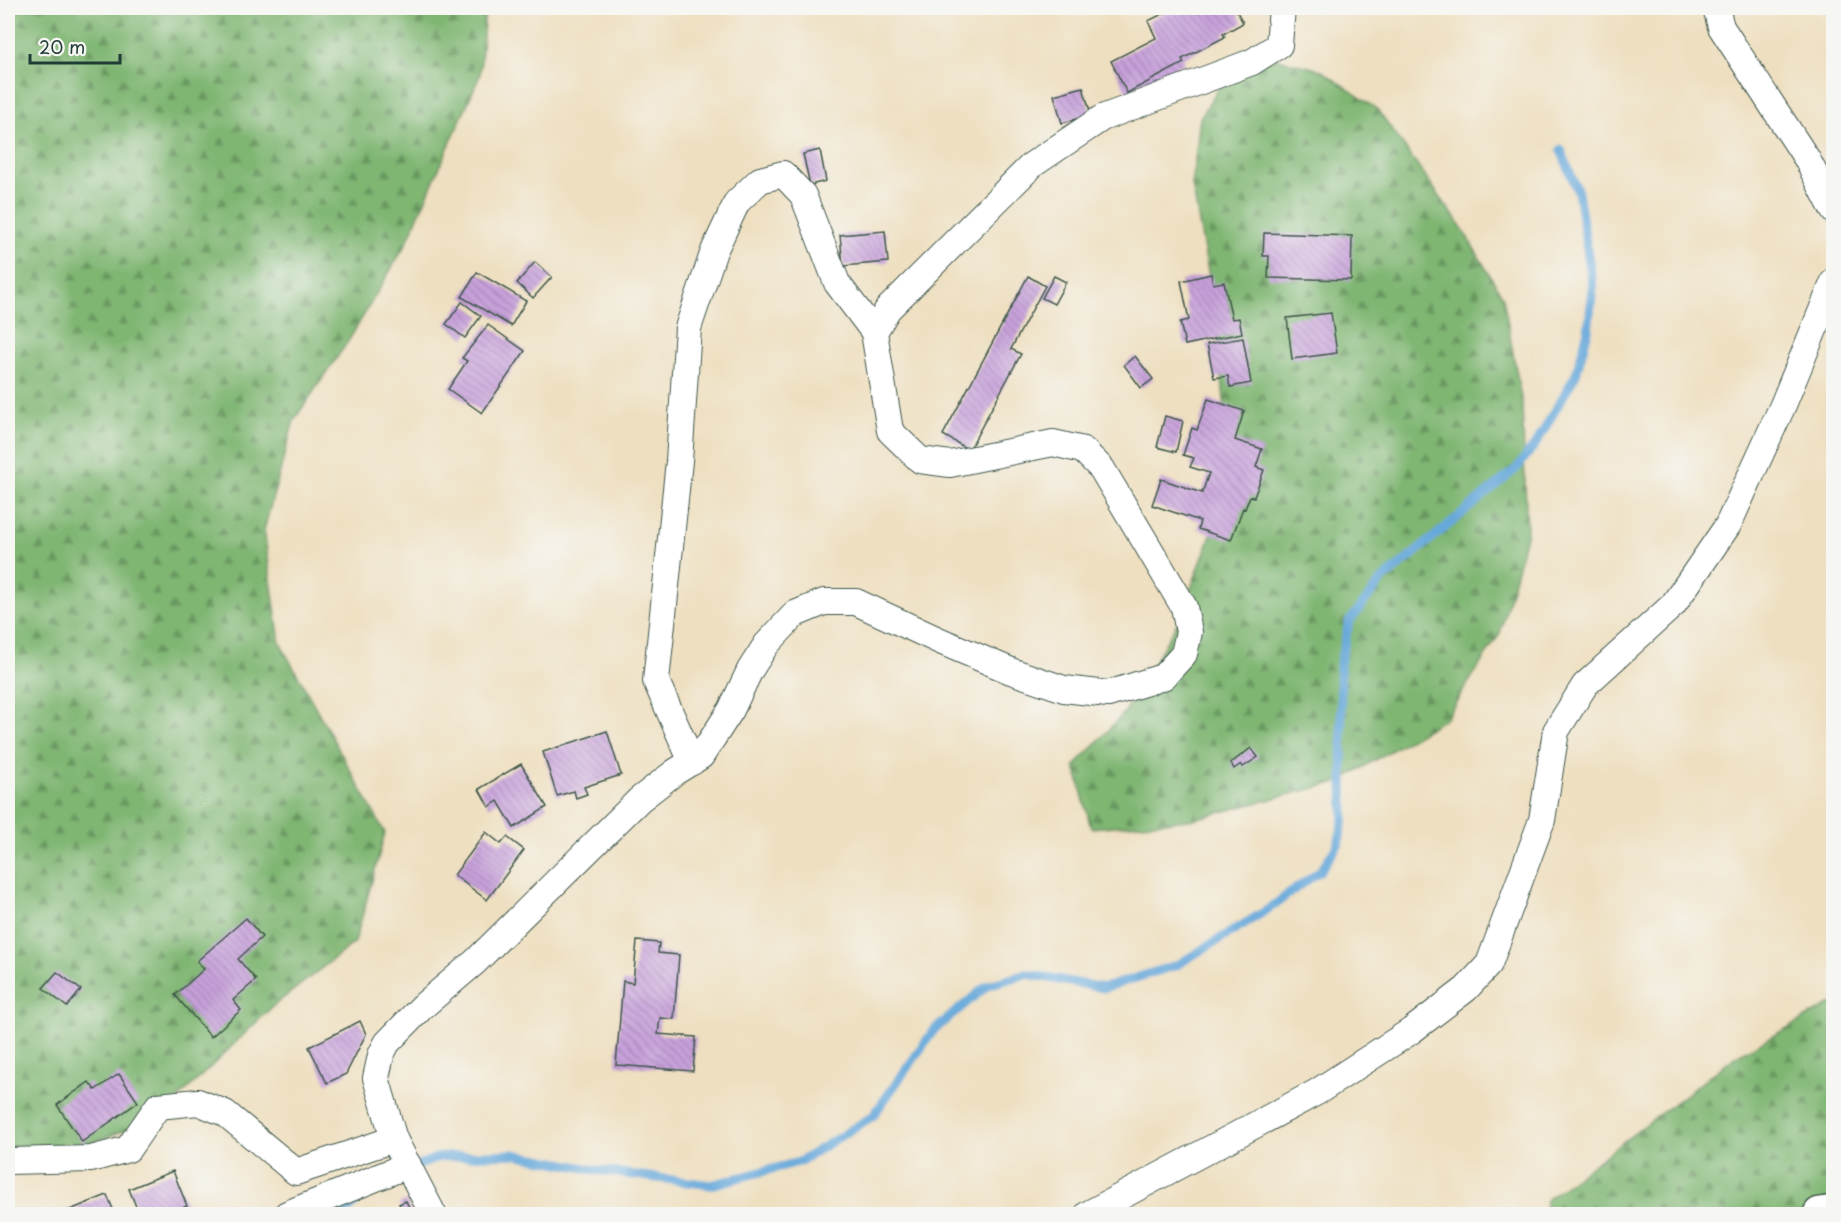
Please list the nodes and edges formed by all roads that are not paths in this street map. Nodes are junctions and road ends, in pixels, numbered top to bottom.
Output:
1 (1282, 8) edge
2 (1716, 8) edge
3 (1833, 211) edge
4 (1833, 281) edge
5 (874, 332) junction
6 (692, 762) junction
7 (394, 1139) junction
8 (8, 1161) edge
9 (408, 1165) junction
10 (1833, 1212) edge
11 (287, 1215) edge
12 (433, 1215) edge
13 (1088, 1215) edge
14 (1820, 1215) edge

1 - 5 street
2 - 3 street
4 - 13 street
5 - 6 street
5 - 6 street
6 - 7 street
7 - 8 street
7 - 9 street
9 - 11 street
9 - 12 street
10 - 14 highway

